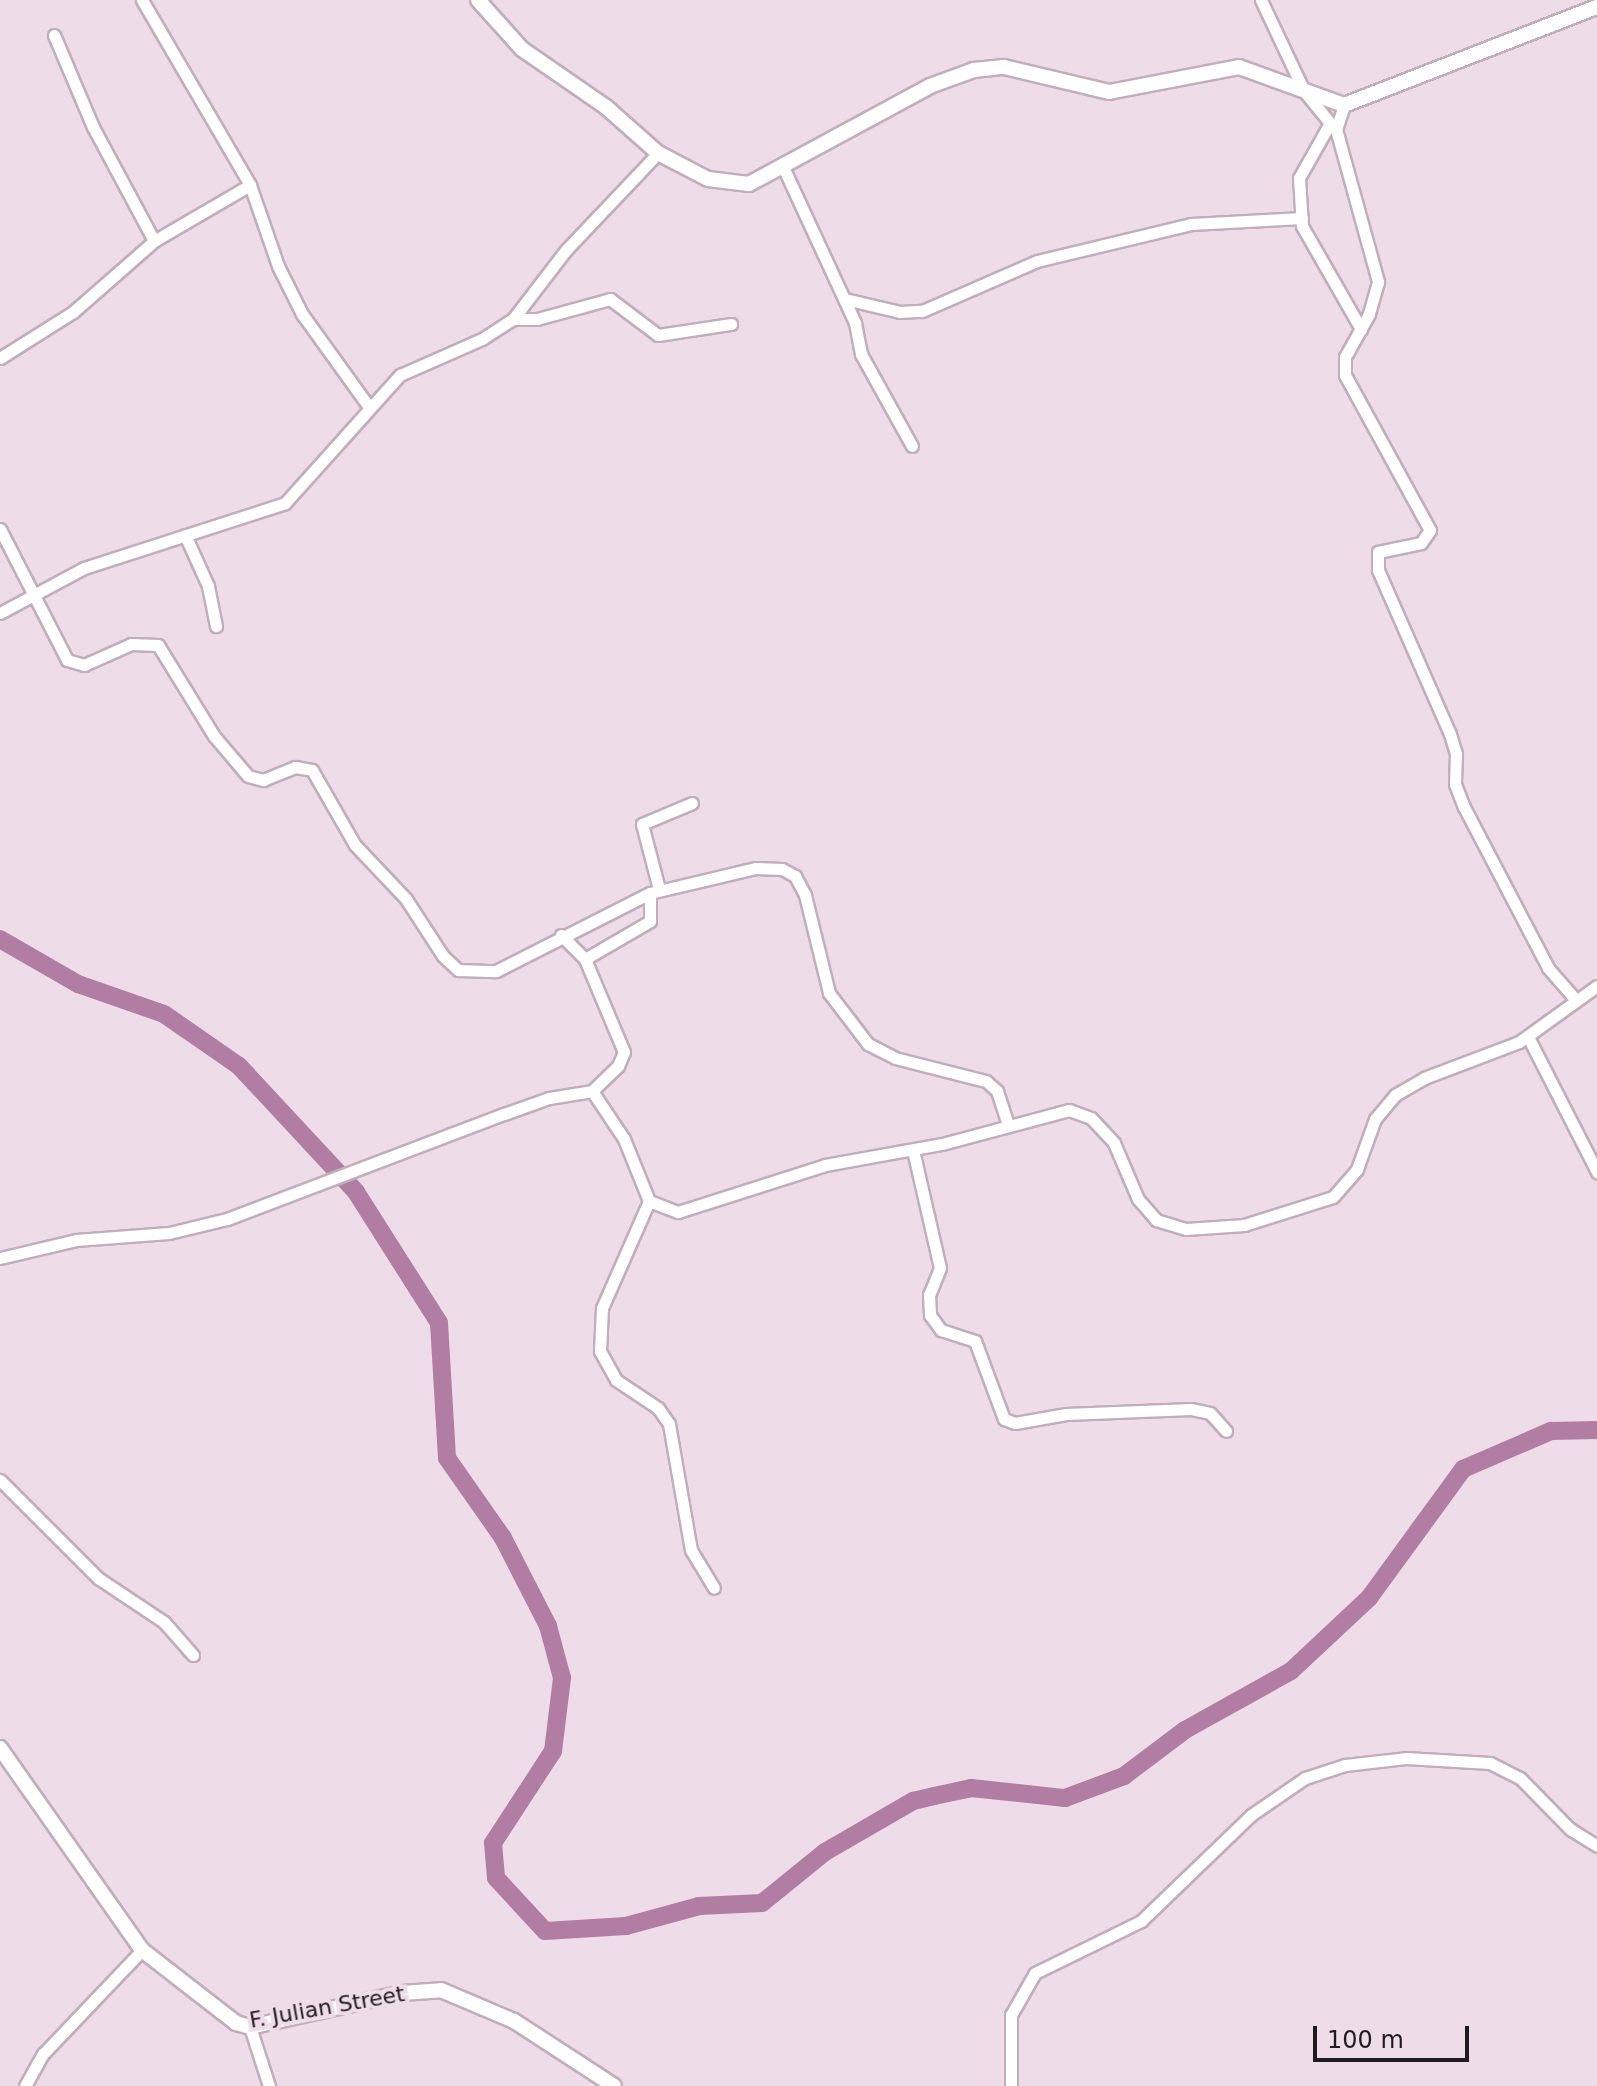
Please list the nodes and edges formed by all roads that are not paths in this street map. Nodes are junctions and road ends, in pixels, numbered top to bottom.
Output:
1 (142, 0) edge
2 (478, 0) edge
3 (1261, 0) edge
4 (1597, 7) edge
5 (54, 35) dead end
6 (1304, 91) junction
7 (1344, 105) junction
8 (1333, 126) junction
9 (658, 153) junction
10 (784, 169) junction
11 (250, 185) junction
12 (1302, 218) junction
13 (154, 241) junction
14 (845, 299) junction
15 (513, 319) junction
16 (731, 324) dead end
17 (1361, 329) junction
18 (0, 358) edge
19 (369, 407) junction
20 (912, 446) dead end
21 (0, 529) edge
22 (185, 535) junction
23 (34, 593) junction
24 (0, 613) edge
25 (216, 626) dead end
26 (692, 803) dead end
27 (654, 891) junction
28 (561, 935) junction
29 (585, 959) junction
30 (1597, 986) edge
31 (1576, 1000) junction
32 (1528, 1037) junction
33 (592, 1091) junction
34 (1008, 1124) junction
35 (913, 1150) junction
36 (1597, 1172) edge
37 (649, 1201) junction
38 (0, 1258) edge
39 (1226, 1431) dead end
40 (0, 1480) edge
41 (714, 1588) dead end
42 (193, 1655) dead end
43 (0, 1748) edge
44 (1597, 1846) edge
45 (142, 1950) junction
46 (250, 2027) junction
47 (25, 2086) edge
48 (269, 2086) edge
49 (614, 2086) edge
50 (1011, 2086) edge

1 - 11 street
2 - 9 street
3 - 6 street
4 - 7 street
5 - 13 street
6 - 7 street
6 - 8 street
6 - 10 street
7 - 8 street
8 - 12 street
8 - 17 street
9 - 10 street
9 - 15 street
10 - 14 street
11 - 13 street
11 - 19 street
12 - 14 street
12 - 17 street
13 - 18 street
14 - 20 street
15 - 16 street
15 - 19 street
17 - 31 street
19 - 22 street
21 - 23 street
22 - 23 street
22 - 25 street
23 - 24 street
23 - 28 street
26 - 27 street
27 - 28 street
27 - 29 street
27 - 34 street
28 - 29 street
29 - 33 street
30 - 31 street
31 - 32 street
32 - 34 street
32 - 36 street
33 - 37 street
33 - 38 street
34 - 35 street
35 - 37 street
35 - 39 street
37 - 41 street
40 - 42 street
43 - 45 street, F. Julian Street
44 - 50 street
45 - 46 street, F. Julian Street
45 - 47 street
46 - 48 street
46 - 49 street, F. Julian Street

